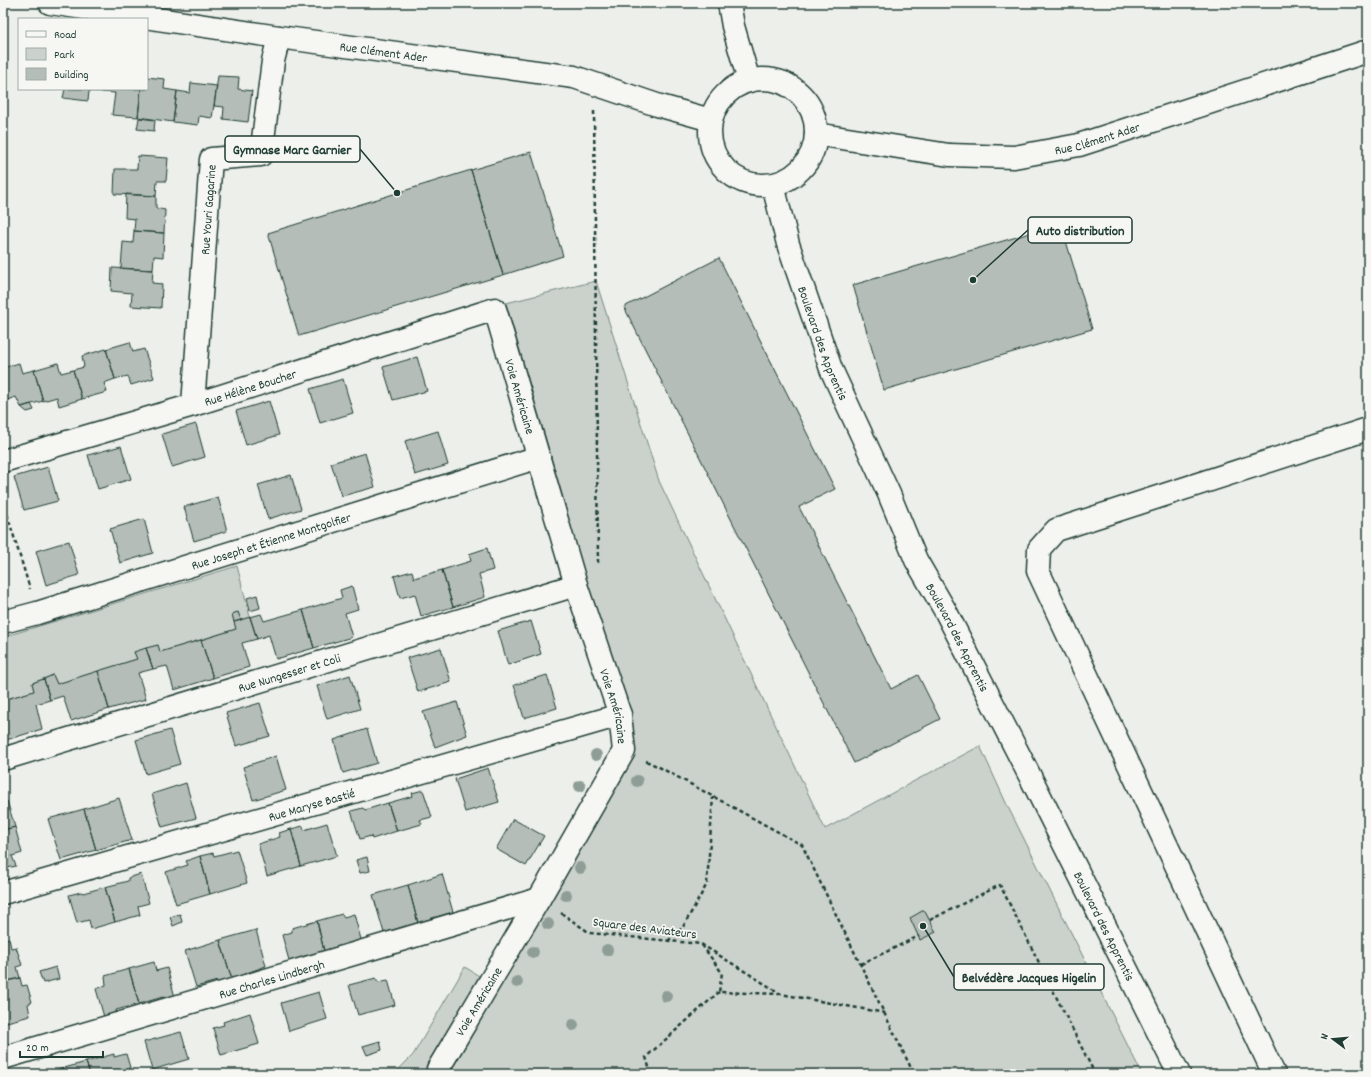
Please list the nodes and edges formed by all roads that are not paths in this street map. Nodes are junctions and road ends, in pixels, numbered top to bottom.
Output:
1 (50, 3) edge
2 (729, 3) edge
3 (279, 37) junction
4 (1368, 51) edge
5 (749, 81) junction
6 (711, 120) junction
7 (816, 134) junction
8 (773, 185) junction
9 (495, 309) joint
10 (193, 405) junction
11 (1368, 429) edge
12 (539, 457) junction
13 (3, 461) edge
14 (576, 585) junction
15 (3, 622) edge
16 (620, 715) junction
17 (3, 759) edge
18 (3, 893) edge
19 (539, 899) junction
20 (3, 1058) edge
21 (438, 1069) dead end
22 (1179, 1074) edge
23 (1274, 1074) edge

1 - 3 street, Rue Clément Ader
2 - 5 street
3 - 6 street, Rue Clément Ader
3 - 10 street, Rue Youri Gagarine
4 - 7 street, Rue Clément Ader
5 - 6 street
5 - 7 street
6 - 8 street
7 - 8 street
8 - 22 street, Boulevard des Apprentis
9 - 10 street, Rue Hélène Boucher
9 - 12 street, Voie Américaine
10 - 13 street, Rue Hélène Boucher
11 - 23 street
12 - 14 street, Voie Américaine
12 - 15 street, Rue Joseph et Étienne Montgolfier
14 - 16 street, Voie Américaine
14 - 17 street, Rue Nungesser et Coli
16 - 18 street, Rue Maryse Bastié
16 - 19 street, Voie Américaine
19 - 20 street, Rue Charles Lindbergh
19 - 21 street, Voie Américaine

